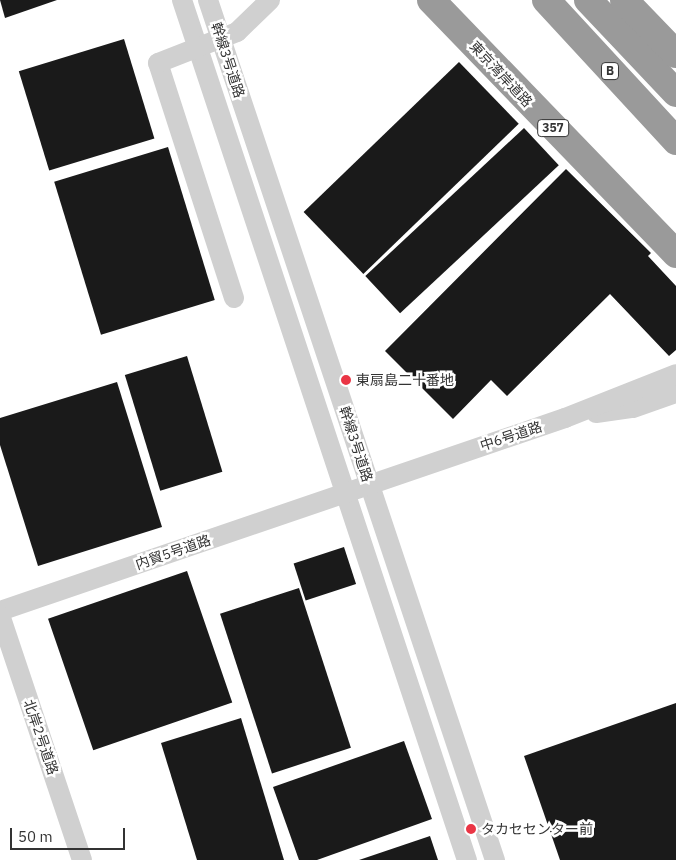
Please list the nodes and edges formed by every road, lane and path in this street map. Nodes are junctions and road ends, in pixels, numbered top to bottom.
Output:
1 (182, 0) edge
2 (208, 0) edge
3 (270, 0) edge
4 (432, 0) edge
5 (546, 0) edge
6 (588, 0) edge
7 (624, 0) edge
8 (564, 23) junction
9 (221, 39) junction
10 (198, 48) junction
11 (676, 54) edge
12 (676, 93) edge
13 (676, 141) edge
14 (676, 153) edge
15 (676, 254) edge
16 (234, 298) dead end
17 (676, 374) edge
18 (676, 394) edge
19 (565, 418) junction
20 (369, 484) junction
21 (345, 493) junction
22 (0, 611) edge
23 (0, 615) edge
24 (82, 860) edge
25 (467, 860) edge
26 (494, 860) edge

1 - 10 street, 幹線3号道路
2 - 9 street, 幹線3号道路
3 - 9 street
4 - 15 highway, 東京湾岸道路 / 357
5 - 8 highway, B
6 - 12 highway, B
7 - 11 highway
8 - 13 highway, B
8 - 14 highway
9 - 10 street
9 - 20 street, 幹線3号道路
10 - 16 street
10 - 21 street, 幹線3号道路
17 - 19 street, 中6号道路
18 - 19 street
19 - 20 street, 中6号道路
20 - 21 street, 中6号道路
20 - 26 street, 幹線3号道路
21 - 22 street, 内貿5号道路
21 - 25 street, 幹線3号道路
23 - 24 street, 北岸2号道路

